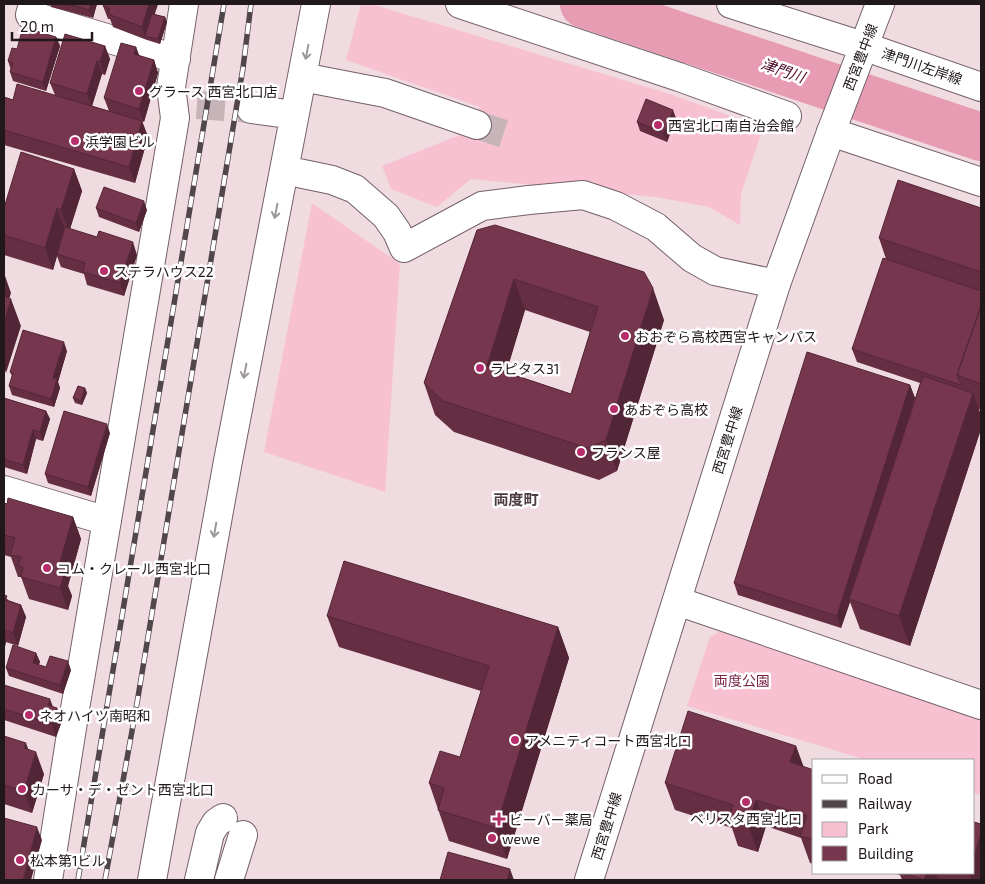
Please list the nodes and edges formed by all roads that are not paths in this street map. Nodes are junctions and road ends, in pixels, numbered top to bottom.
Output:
1 (33, 4) edge
2 (184, 4) edge
3 (316, 4) edge
4 (460, 4) edge
5 (731, 4) edge
6 (880, 4) edge
7 (860, 55) junction
8 (176, 59) junction
9 (302, 78) junction
10 (981, 86) edge
11 (252, 109) tunnel mouth
12 (280, 113) dead end
13 (787, 116) dead end
14 (477, 125) tunnel mouth
15 (834, 125) junction
16 (284, 170) junction
17 (981, 182) edge
18 (776, 284) junction
19 (4, 490) edge
20 (107, 521) junction
21 (677, 601) junction
22 (981, 705) edge
23 (156, 879) edge
24 (48, 880) edge
25 (199, 880) edge
26 (229, 880) edge
27 (589, 880) edge

1 - 8 street
2 - 8 street
3 -> 9 street
4 - 13 street
5 - 7 street, 津門川左岸線
6 - 7 street, 西宮豊中線
7 - 10 street, 津門川左岸線
7 - 15 street, 西宮豊中線
8 - 20 street
9 - 14 street
9 - 16 street
11 - 12 street
15 - 17 street
15 - 18 street, 西宮豊中線
16 - 18 street
16 -> 23 street
18 - 21 street, 西宮豊中線
19 - 20 street
20 - 24 street
21 - 22 street
21 - 27 street, 西宮豊中線
25 - 26 street

